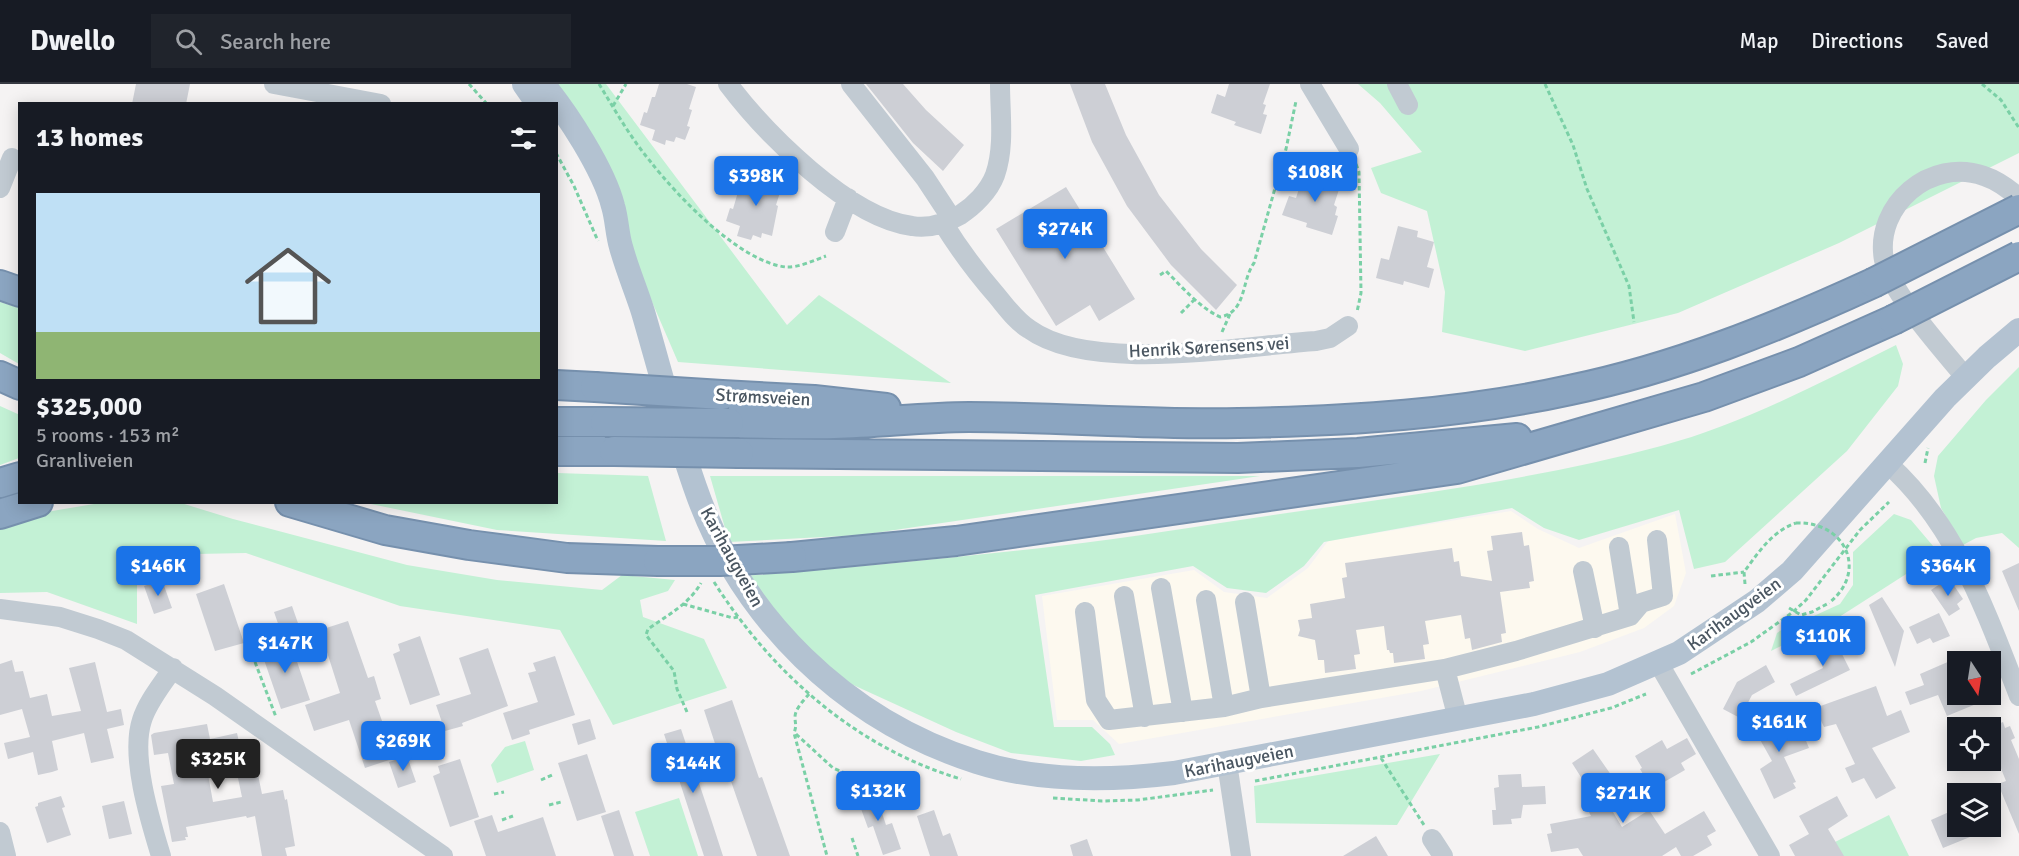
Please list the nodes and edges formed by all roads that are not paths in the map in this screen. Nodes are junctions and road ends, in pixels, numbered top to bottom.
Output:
1 (274, 84) edge
2 (524, 84) edge
3 (543, 84) edge
4 (728, 84) edge
5 (850, 84) edge
6 (999, 84) edge
7 (1310, 84) edge
8 (1397, 84) edge
9 (370, 102) edge
10 (537, 102) edge
11 (557, 102) edge
12 (558, 104) edge
13 (1408, 105) dead end
14 (558, 133) edge
15 (1349, 149) road end
16 (10, 156) edge
17 (0, 188) edge
18 (848, 198) junction
19 (2019, 198) edge
20 (2019, 209) edge
21 (947, 221) junction
22 (835, 231) dead end
23 (621, 246) junction
24 (2019, 256) edge
25 (0, 285) edge
26 (18, 291) edge
27 (1348, 326) road end
28 (2015, 333) edge
29 (0, 376) edge
30 (1965, 377) junction
31 (18, 384) edge
32 (558, 385) edge
33 (969, 417) junction
34 (558, 422) edge
35 (1597, 427) junction
36 (558, 451) edge
37 (1887, 463) junction
38 (18, 478) edge
39 (0, 483) edge
40 (32, 504) edge
41 (297, 504) edge
42 (0, 514) edge
43 (1657, 540) dead end
44 (1619, 547) dead end
45 (1583, 571) dead end
46 (1161, 588) dead end
47 (1124, 596) dead end
48 (1206, 600) dead end
49 (1245, 602) dead end
50 (0, 609) edge
51 (1085, 612) dead end
52 (1630, 616) junction
53 (1595, 628) junction
54 (1659, 664) junction
55 (173, 668) junction
56 (1445, 669) junction
57 (2019, 696) edge
58 (1261, 698) junction
59 (1224, 707) junction
60 (1183, 712) junction
61 (1145, 717) junction
62 (1458, 719) junction
63 (1227, 763) junction
64 (0, 832) edge
65 (1432, 838) road end
66 (6, 856) edge
67 (161, 856) edge
68 (443, 856) edge
69 (1241, 856) edge
70 (1443, 856) edge
71 (1770, 856) edge

1 - 9 street
2 - 10 main road
3 - 11 main road, Karihaugveien
4 - 18 street
5 - 21 street, Henrik Sørensens vei
6 - 21 street
7 - 15 street
8 - 13 street
12 - 23 main road, Karihaugveien
14 - 23 main road, Karihaugveien
16 - 17 street
18 - 21 street
18 - 22 street
19 - 30 street
20 - 33 highway, bridge
21 - 27 street, Henrik Sørensens vei
23 - 63 main road, Karihaugveien
24 - 35 highway, bridge
25 - 26 highway
28 - 30 main road, Karihaugveien
29 - 31 highway
30 - 37 main road, Karihaugveien
32 - 33 highway, Strømsveien, bridge
33 - 34 highway, bridge
35 - 36 highway, bridge
35 - 41 highway, bridge
37 - 54 main road, Karihaugveien
37 - 57 street
38 - 39 highway
40 - 42 highway
43 - 52 street
44 - 52 street
45 - 53 street
46 - 60 street
47 - 61 street
48 - 59 street
49 - 58 street
50 - 55 street
51 - 61 street
52 - 53 street
53 - 56 street
54 - 62 main road, Karihaugveien
54 - 71 street
55 - 67 street
55 - 68 street
56 - 58 street
56 - 62 street
58 - 59 street
59 - 60 street
60 - 61 street
62 - 63 main road, Karihaugveien
63 - 69 street
64 - 66 street
65 - 70 street

